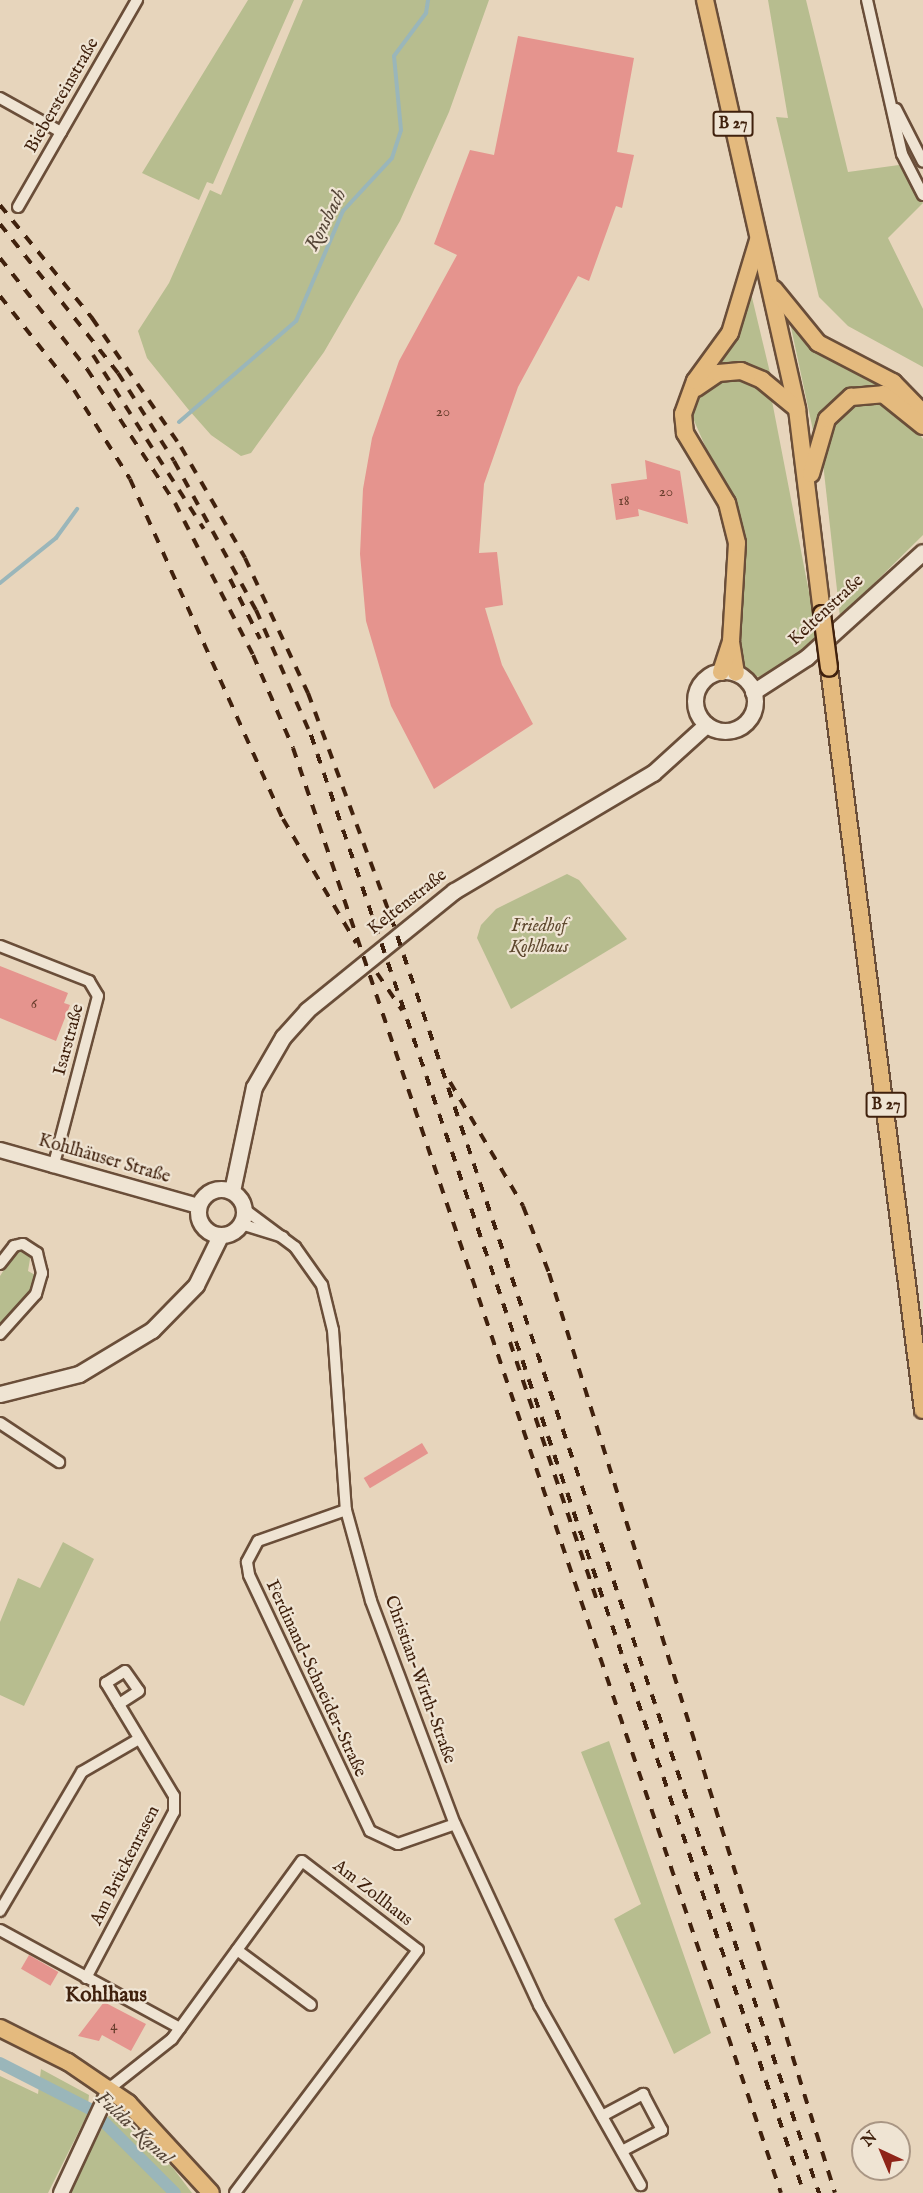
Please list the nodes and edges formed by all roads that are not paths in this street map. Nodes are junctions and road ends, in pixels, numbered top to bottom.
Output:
1 (137, 0) edge
2 (705, 0) edge
3 (867, 0) edge
4 (0, 98) edge
5 (893, 102) junction
6 (62, 132) junction
7 (923, 162) edge
8 (923, 195) edge
9 (18, 207) dead end
10 (759, 239) junction
11 (769, 280) junction
12 (686, 400) junction
13 (797, 409) junction
14 (923, 413) edge
15 (923, 426) edge
16 (809, 486) junction
17 (923, 552) edge
18 (728, 672) junction
19 (753, 692) junction
20 (706, 725) junction
21 (0, 946) edge
22 (0, 1150) edge
23 (53, 1167) junction
24 (232, 1191) junction
25 (198, 1206) junction
26 (243, 1217) junction
27 (220, 1236) junction
28 (0, 1264) edge
29 (0, 1334) edge
30 (0, 1394) edge
31 (923, 1410) edge
32 (0, 1422) edge
33 (60, 1462) dead end
34 (346, 1510) junction
35 (119, 1704) dead end
36 (139, 1739) junction
37 (455, 1824) junction
38 (0, 1911) edge
39 (0, 1930) edge
40 (237, 1950) junction
41 (86, 1977) junction
42 (311, 2006) dead end
43 (0, 2028) edge
44 (180, 2028) junction
45 (105, 2095) junction
46 (602, 2116) junction
47 (622, 2151) junction
48 (641, 2185) dead end
49 (61, 2193) edge
50 (210, 2193) edge
51 (235, 2193) edge

1 - 6 street, Biebersteinstraße
2 - 10 main road, B 27
3 - 5 street
4 - 6 street
5 - 7 street
5 - 8 street
6 - 9 street, Biebersteinstraße
10 - 11 main road, B 27
10 - 12 main road
11 - 13 main road, B 27
11 - 14 main road
12 - 13 main road
12 - 18 main road
13 - 16 main road, B 27
15 - 16 main road
16 - 31 main road, B 27, bridge
17 - 19 main road, Keltenstraße
18 - 19 main road
18 - 20 main road
19 - 20 main road
20 - 24 main road, Keltenstraße
21 - 23 street, Isarstraße
22 - 23 street, Kohlhäuser Straße
23 - 25 street, Kohlhäuser Straße
24 - 25 main road
24 - 26 main road
25 - 27 main road
26 - 27 main road
26 - 34 street, Christian-Wirth-Straße
27 - 30 main road
28 - 29 street
32 - 33 street
34 - 37 street, Christian-Wirth-Straße
34 - 37 street, Ferdinand-Schneider-Straße
35 - 36 street, Am Brückenrasen
36 - 38 street
36 - 41 street, Am Brückenrasen
37 - 46 street, Christian-Wirth-Straße
39 - 41 street
40 - 42 street
40 - 44 street, Am Zollhaus
40 - 51 street, Am Zollhaus
41 - 44 street
43 - 45 main road
44 - 45 street, Am Zollhaus
45 - 49 street
45 - 50 main road
46 - 47 street, Christian-Wirth-Straße
46 - 47 street
47 - 48 street, Christian-Wirth-Straße

